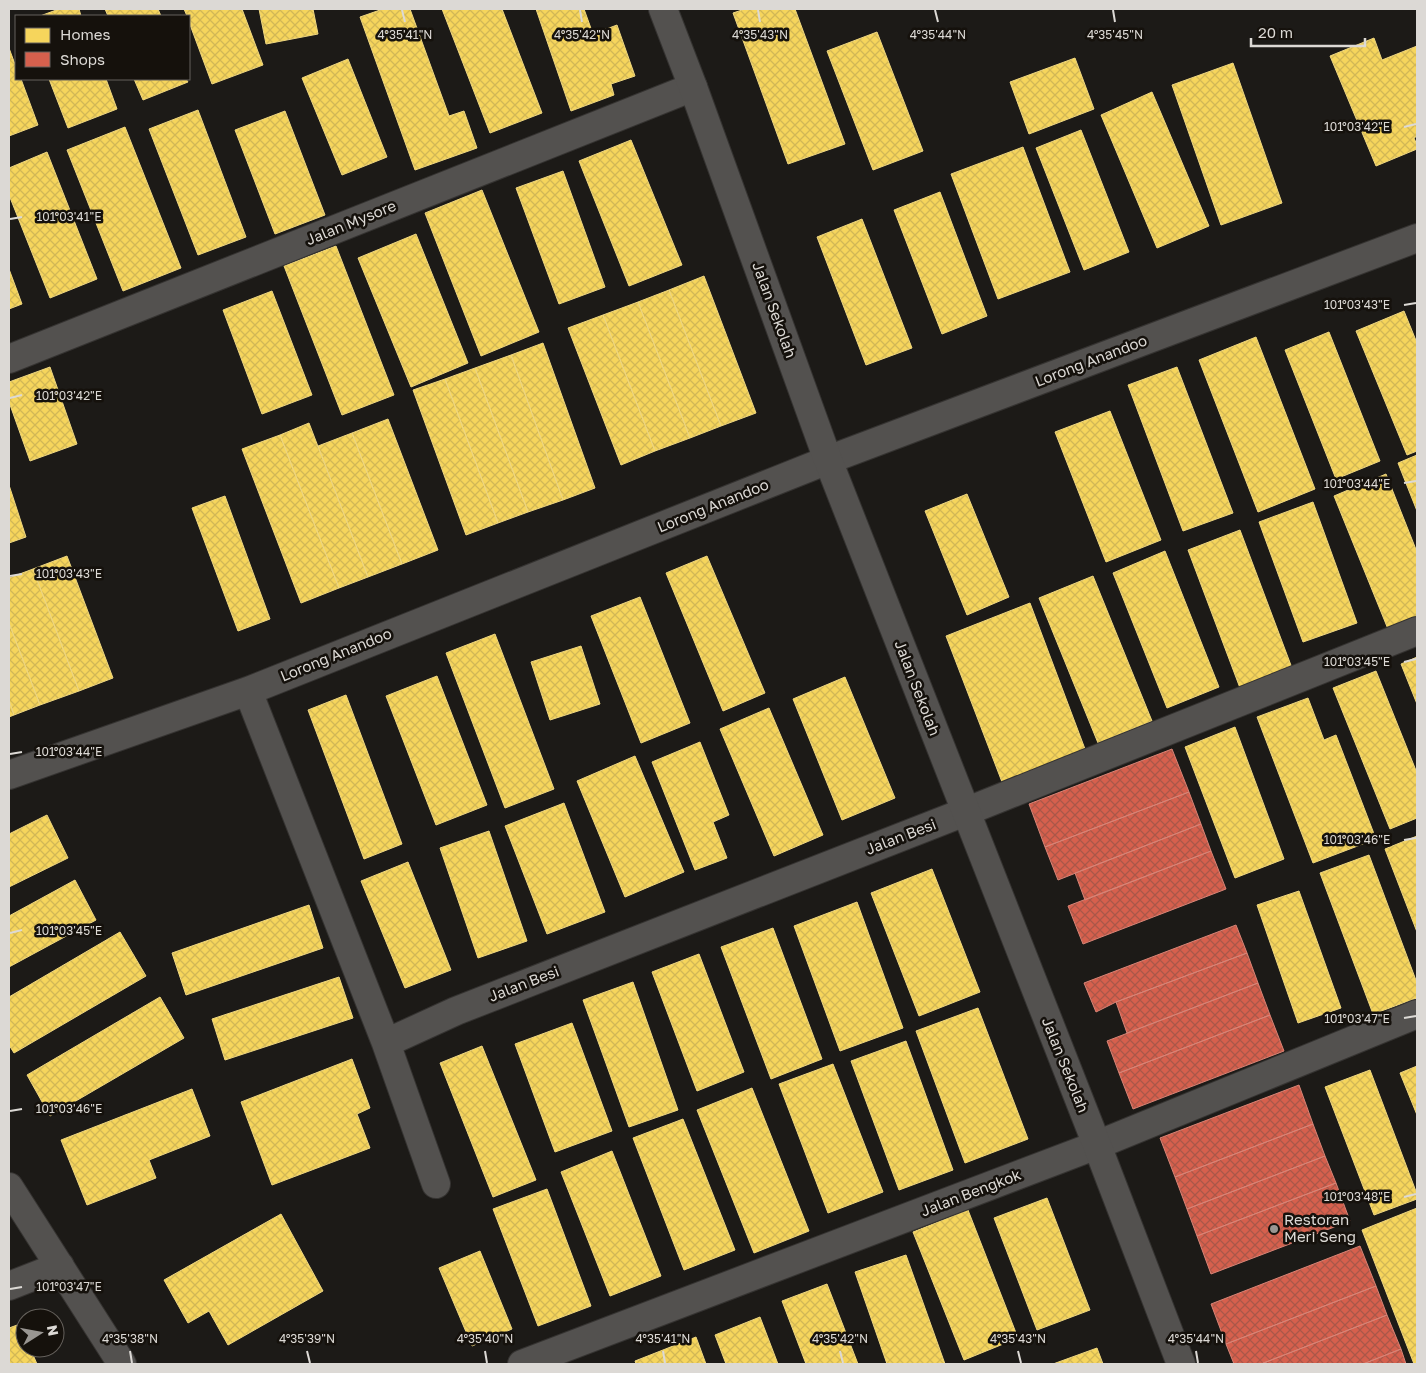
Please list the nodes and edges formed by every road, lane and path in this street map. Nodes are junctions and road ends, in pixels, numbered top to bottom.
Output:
1 (663, 9) edge
2 (693, 87) junction
3 (1417, 238) edge
4 (9, 359) edge
5 (828, 460) junction
6 (1417, 631) edge
7 (248, 691) junction
8 (9, 775) edge
9 (965, 812) junction
10 (1417, 1014) edge
11 (386, 1043) junction
12 (1097, 1144) junction
13 (436, 1184) dead end
14 (9, 1187) edge
15 (60, 1266) junction
16 (9, 1286) edge
17 (122, 1364) edge
18 (522, 1364) edge
19 (1182, 1364) edge

1 - 2 street, Jalan Sekolah
2 - 4 street, Jalan Mysore
2 - 5 street, Jalan Sekolah
3 - 5 street, Lorong Anandoo
5 - 7 street, Lorong Anandoo
5 - 9 street, Jalan Sekolah
6 - 9 street, Jalan Besi
7 - 8 street, Lorong Anandoo
7 - 11 street
9 - 11 street, Jalan Besi
9 - 12 street, Jalan Sekolah
10 - 12 street, Jalan Bengkok
11 - 13 street
12 - 18 street, Jalan Bengkok
12 - 19 street, Jalan Sekolah
14 - 15 street
15 - 16 street
15 - 17 street

